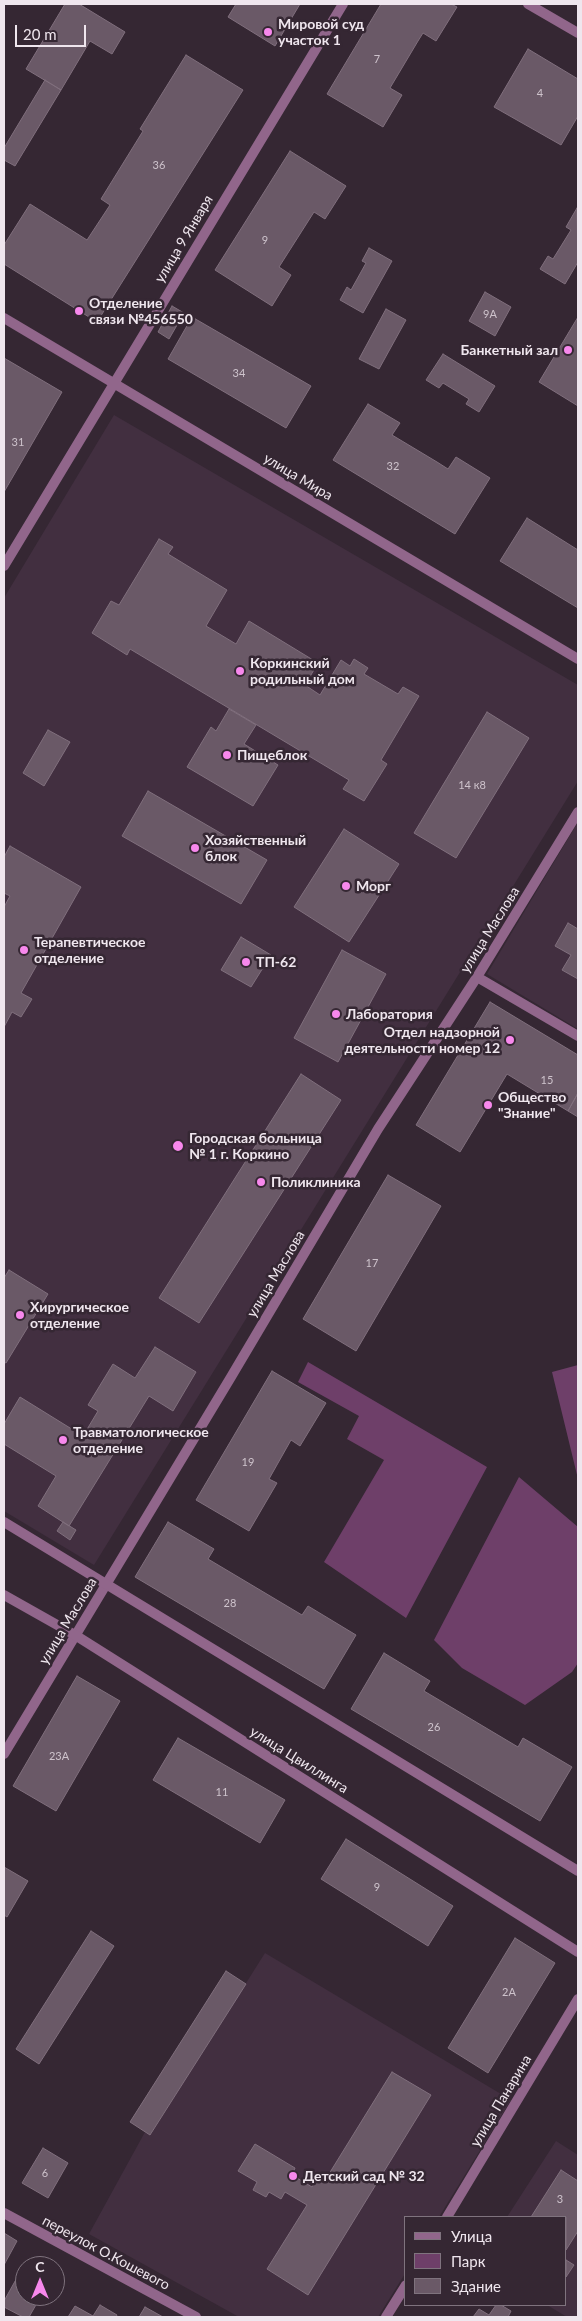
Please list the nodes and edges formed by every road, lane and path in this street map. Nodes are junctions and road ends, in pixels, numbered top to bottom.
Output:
1 (343, 4) edge
2 (528, 4) edge
3 (578, 33) edge
4 (4, 318) edge
5 (113, 383) junction
6 (4, 566) edge
7 (578, 659) edge
8 (578, 812) edge
9 (478, 977) junction
10 (578, 1036) edge
11 (4, 1522) edge
12 (106, 1583) junction
13 (4, 1595) edge
14 (75, 1635) junction
15 (4, 1754) edge
16 (578, 1871) edge
17 (578, 1952) edge
18 (578, 1999) edge
19 (4, 2214) edge
20 (448, 2216) edge
21 (404, 2288) edge
22 (196, 2317) edge
23 (386, 2317) edge

1 - 5 street, улица 9 Января
2 - 3 street
4 - 5 street, улица Мира
5 - 6 street, улица 9 Января
5 - 7 street, улица Мира
8 - 9 street, улица Маслова
9 - 10 street
9 - 12 street, улица Маслова
11 - 12 street
12 - 14 street, улица Маслова
12 - 16 street
13 - 14 street, улица Цвиллинга
14 - 15 street, улица Маслова
14 - 17 street, улица Цвиллинга
18 - 20 street, улица Панарина
19 - 22 street, переулок О.Кошевого
21 - 23 street

